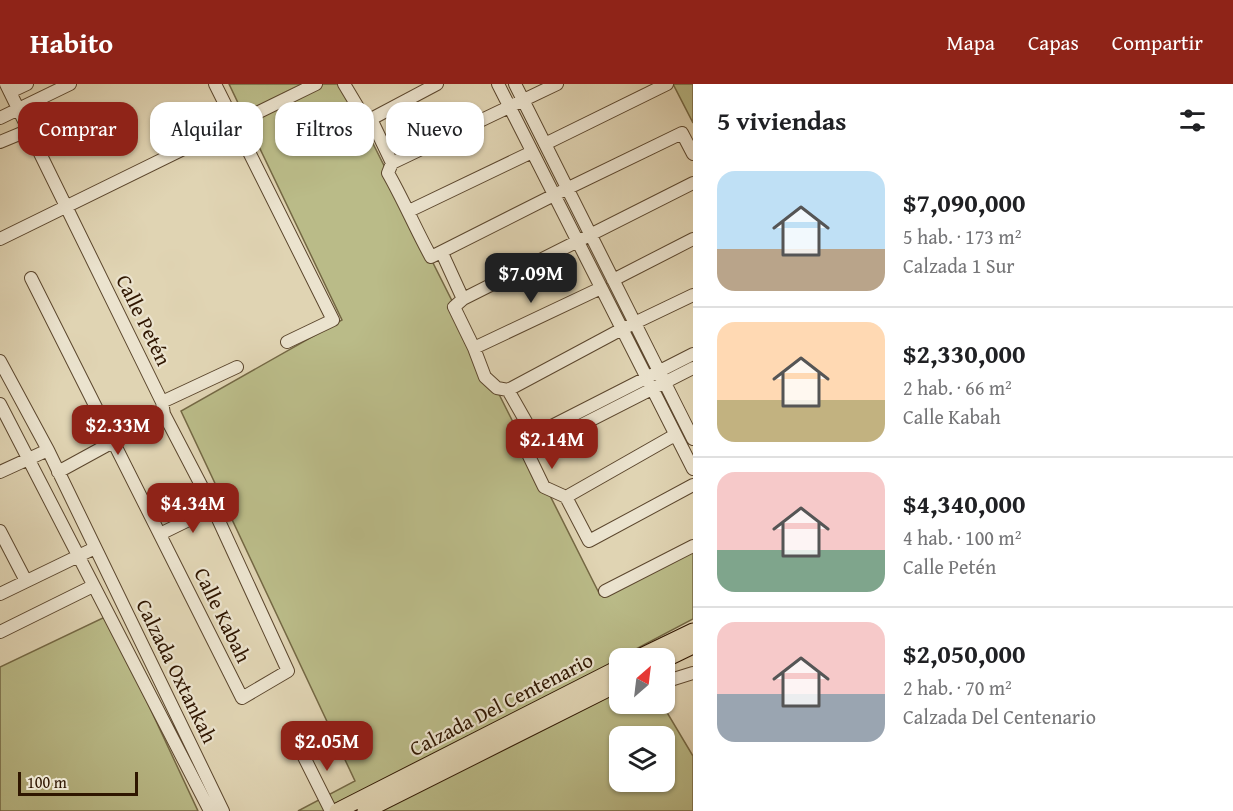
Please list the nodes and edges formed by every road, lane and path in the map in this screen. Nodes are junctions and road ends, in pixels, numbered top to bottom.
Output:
1 (27, 84) edge
2 (70, 84) edge
3 (215, 84) edge
4 (316, 84) edge
5 (344, 84) edge
6 (437, 84) edge
7 (498, 84) edge
8 (515, 84) edge
9 (557, 84) edge
10 (665, 85) edge
11 (8, 88) edge
12 (523, 100) junction
13 (35, 102) edge
14 (224, 102) edge
15 (355, 102) edge
16 (509, 107) junction
17 (18, 108) edge
18 (263, 109) edge
19 (18, 110) edge
20 (374, 117) edge
21 (0, 118) edge
22 (374, 125) edge
23 (18, 135) edge
24 (0, 142) edge
25 (545, 144) junction
26 (532, 152) junction
27 (693, 154) edge
28 (42, 156) edge
29 (166, 156) edge
30 (250, 156) edge
31 (393, 163) junction
32 (693, 183) edge
33 (567, 189) junction
34 (554, 195) junction
35 (66, 205) junction
36 (410, 211) junction
37 (590, 236) junction
38 (0, 239) edge
39 (693, 239) edge
40 (578, 242) junction
41 (442, 253) junction
42 (31, 278) dead end
43 (613, 280) junction
44 (601, 288) junction
45 (693, 295) edge
46 (464, 299) junction
47 (634, 323) junction
48 (622, 329) junction
49 (287, 342) dead end
50 (474, 348) junction
51 (693, 354) edge
52 (0, 361) edge
53 (237, 367) dead end
54 (693, 368) edge
55 (662, 376) junction
56 (649, 383) junction
57 (508, 390) junction
58 (0, 404) edge
59 (163, 408) junction
60 (691, 432) edge
61 (675, 435) junction
62 (537, 440) junction
63 (113, 442) junction
64 (50, 454) junction
65 (30, 462) junction
66 (693, 469) edge
67 (0, 472) edge
68 (58, 472) junction
69 (693, 485) edge
70 (566, 496) junction
71 (213, 508) junction
72 (0, 531) edge
73 (160, 534) junction
74 (693, 546) edge
75 (95, 548) junction
76 (77, 557) junction
77 (26, 581) junction
78 (93, 586) junction
79 (605, 591) dead end
80 (0, 594) edge
81 (119, 598) junction
82 (102, 603) junction
83 (693, 631) edge
84 (0, 632) edge
85 (693, 646) edge
86 (658, 648) edge
87 (675, 655) edge
88 (288, 671) joint
89 (693, 673) edge
90 (675, 679) edge
91 (609, 680) edge
92 (184, 745) junction
93 (298, 745) dead end
94 (429, 772) junction
95 (211, 803) edge
96 (224, 811) edge
97 (331, 811) edge
98 (337, 811) edge
99 (365, 811) edge

1 - 11 street
2 - 13 street
3 - 14 street
4 - 18 street
5 - 15 street
6 - 20 street
7 - 16 street
8 - 12 street
9 - 12 street
10 - 25 street
11 - 17 street, Calle Petén
12 - 16 street
12 - 25 street
16 - 26 street
16 - 31 street
19 - 21 street
22 - 31 street
23 - 24 street
25 - 33 street
26 - 34 street
26 - 36 street
27 - 33 street
28 - 35 street, Calle Petén
29 - 35 street
30 - 49 street
31 - 36 street
32 - 37 street
33 - 34 street
33 - 37 street
34 - 40 street
34 - 41 street
35 - 38 street
35 - 59 street, Calle Petén
36 - 41 street
37 - 40 street
37 - 43 street
39 - 43 street
40 - 44 street
40 - 46 street
41 - 46 street
42 - 63 street, Calle Kabah
43 - 47 street
44 - 48 street
44 - 50 street
45 - 47 street
46 - 50 street
47 - 48 street
47 - 55 street
48 - 56 street
48 - 57 street
50 - 57 street
51 - 55 street
52 - 64 street, Calzada Oxtankah
53 - 59 street
54 - 55 street
55 - 56 street
55 - 60 street
56 - 61 street
56 - 62 street
57 - 62 street
58 - 65 street, Calzada Oxtankah
59 - 63 street
59 - 71 street, Calle Petén
61 - 66 street
61 - 70 street
62 - 70 street
63 - 68 street
63 - 73 street, Calle Kabah
64 - 65 street
64 - 68 street, Calzada Oxtankah
65 - 67 street
65 - 76 street, Calzada Oxtankah
68 - 75 street, Calzada Oxtankah
69 - 70 street
71 - 73 street
71 - 88 street, Calle Petén
72 - 77 street
73 - 88 street, Calle Kabah
74 - 79 street
75 - 76 street
75 - 81 street, Calzada Oxtankah
76 - 77 street
76 - 78 street, Calzada Oxtankah
77 - 80 street
78 - 82 street, Calzada Oxtankah
78 - 84 street
81 - 82 street
81 - 92 street, Calzada Oxtankah
82 - 92 street, Calzada Oxtankah
83 - 86 main road
85 - 87 main road
89 - 90 street
91 - 94 main road, Calzada Del Centenario
92 - 95 street, Calzada Oxtankah
93 - 97 street
94 - 98 main road, Calzada Del Centenario
94 - 99 main road, Calzada Del Centenario
95 - 96 street, Calzada Oxtankah

